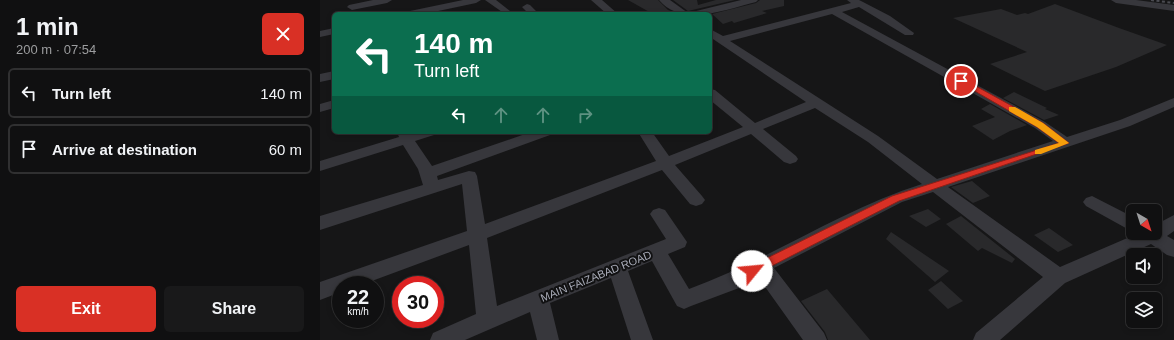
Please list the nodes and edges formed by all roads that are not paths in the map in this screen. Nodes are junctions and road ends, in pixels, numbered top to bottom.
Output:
1 (342, 0) edge
2 (387, 0) edge
3 (476, 0) edge
4 (490, 0) edge
5 (596, 0) edge
6 (664, 0) edge
7 (753, 0) edge
8 (1116, 0) edge
9 (856, 2) edge
10 (1174, 8) edge
11 (832, 10) junction
12 (355, 11) edge
13 (504, 11) dead end
14 (419, 12) edge
15 (611, 12) edge
16 (681, 12) edge
17 (702, 12) edge
18 (332, 31) edge
19 (909, 33) dead end
20 (320, 34) edge
21 (716, 36) edge
22 (332, 75) edge
23 (320, 78) edge
24 (712, 95) edge
25 (1174, 102) edge
26 (816, 103) junction
27 (332, 105) edge
28 (320, 108) edge
29 (753, 129) junction
30 (417, 134) edge
31 (540, 134) edge
32 (646, 134) edge
33 (405, 136) edge
34 (1065, 143) junction
35 (790, 158) dead end
36 (666, 164) junction
37 (320, 166) edge
38 (430, 181) junction
39 (936, 185) junction
40 (696, 200) dead end
41 (1092, 202) dead end
42 (659, 214) dead end
43 (1126, 221) edge
44 (1174, 222) edge
45 (320, 223) edge
46 (1162, 228) edge
47 (478, 236) junction
48 (1137, 240) edge
49 (1159, 240) edge
50 (1174, 250) edge
51 (657, 251) junction
52 (761, 266) junction
53 (617, 267) junction
54 (1058, 277) junction
55 (320, 290) edge
56 (538, 300) junction
57 (488, 319) junction
58 (441, 340) edge
59 (548, 340) edge
60 (642, 340) edge
61 (816, 340) edge
62 (984, 340) edge

1 - 12 street
2 - 12 street
3 - 14 street
4 - 13 street
5 - 15 street
6 - 16 street
7 - 17 street
8 - 10 street
9 - 11 street
9 - 19 street
11 - 21 street
11 - 34 street
18 - 20 street
21 - 26 street
22 - 23 street
24 - 29 street
25 - 34 street, MAIN FAIZABAD ROAD
26 - 29 street
26 - 39 street
27 - 28 street
29 - 35 street
29 - 36 street
30 - 33 street
31 - 38 street
32 - 36 street
33 - 37 street
33 - 38 street
34 - 39 street, MAIN FAIZABAD ROAD
36 - 40 street
36 - 47 street
38 - 45 street
38 - 47 street
39 - 52 street, MAIN FAIZABAD ROAD
39 - 54 street
41 - 43 street
42 - 51 street
44 - 46 street
47 - 55 street
47 - 57 street
48 - 54 street
49 - 50 street
51 - 52 street, MAIN FAIZABAD ROAD
51 - 53 street, MAIN FAIZABAD ROAD
52 - 61 street
53 - 56 street, MAIN FAIZABAD ROAD
53 - 60 street
54 - 62 street
56 - 57 street, MAIN FAIZABAD ROAD
56 - 59 street
57 - 58 street, MAIN FAIZABAD ROAD

